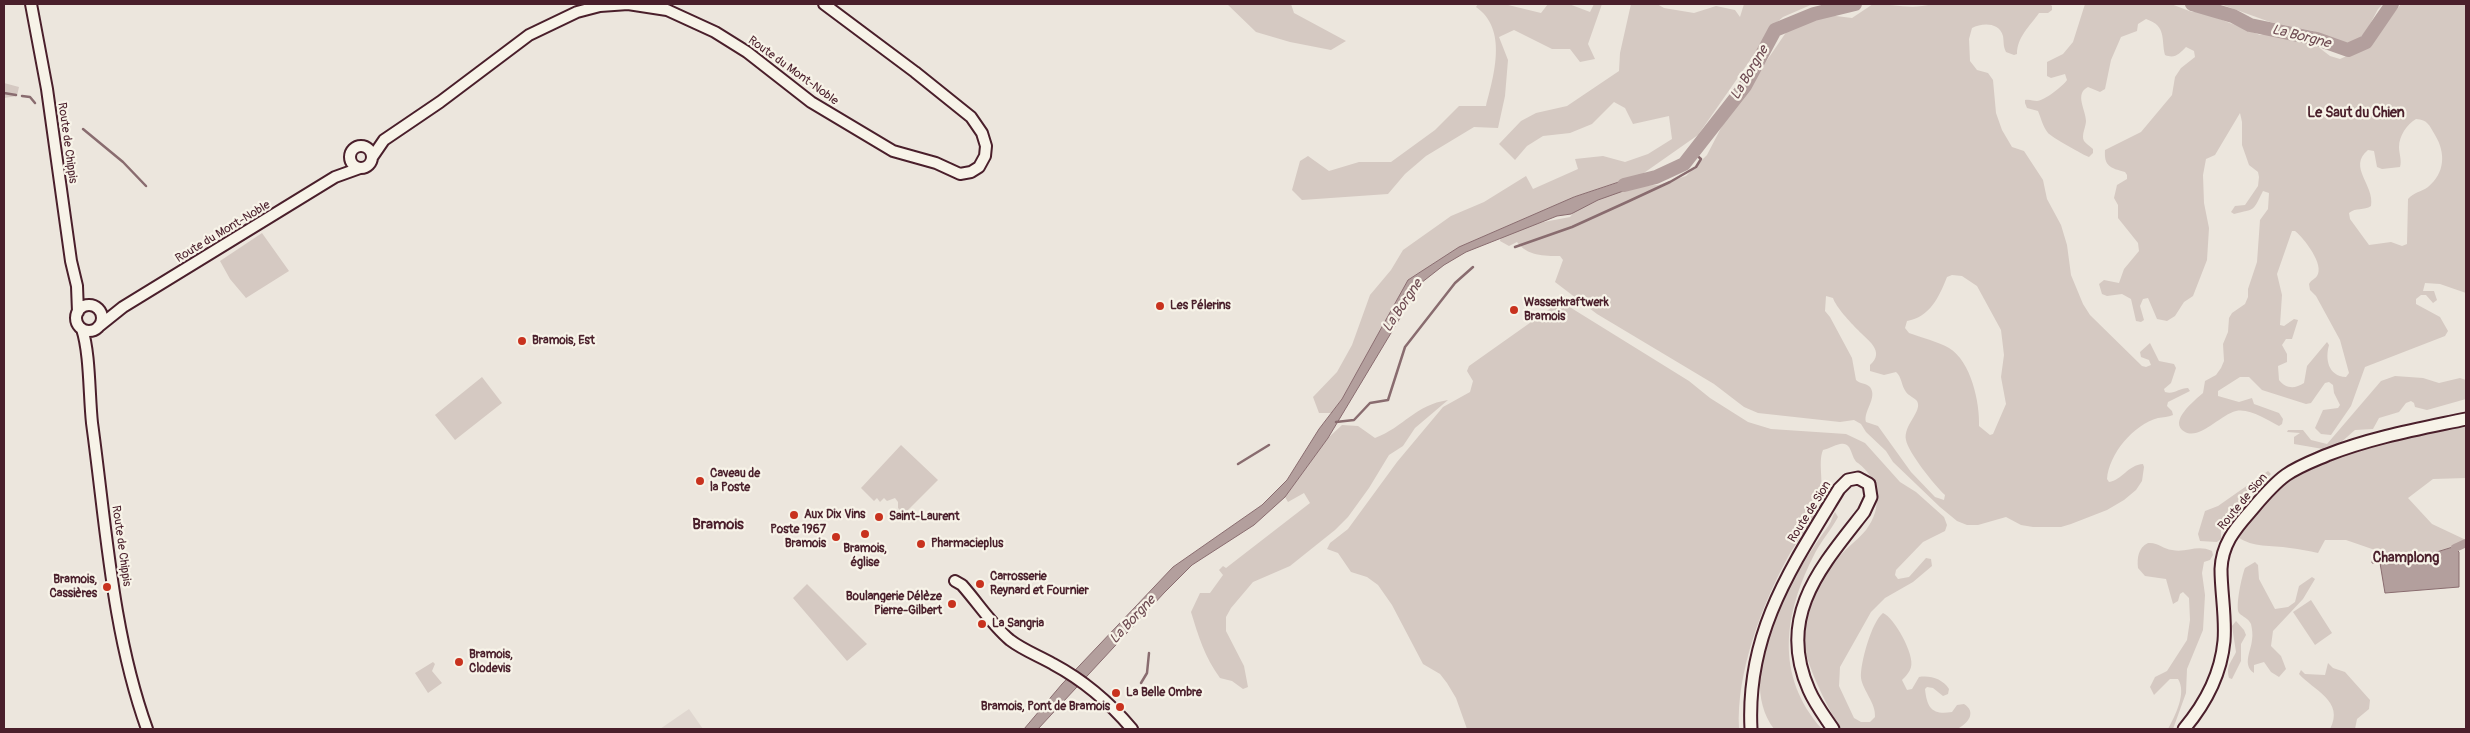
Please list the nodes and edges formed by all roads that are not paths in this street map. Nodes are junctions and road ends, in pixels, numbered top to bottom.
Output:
1 (31, 4) edge
2 (824, 4) edge
3 (384, 140) junction
4 (364, 146) junction
5 (350, 156) junction
6 (373, 156) junction
7 (360, 168) junction
8 (335, 177) junction
9 (77, 286) junction
10 (94, 307) junction
11 (123, 307) junction
12 (78, 312) junction
13 (96, 328) junction
14 (82, 329) junction
15 (87, 364) junction
16 (2466, 419) edge
17 (955, 581) dead end
18 (147, 729) edge
19 (1132, 729) edge
20 (1751, 729) edge
21 (1833, 729) edge
22 (2184, 729) edge

1 - 9 street, Route de Chippis
2 - 3 street, Route du Mont-Noble
3 - 4 street, Route du Mont-Noble
3 - 6 street, Route du Mont-Noble
4 - 5 street
4 - 6 street
5 - 7 street
5 - 8 street, Route du Mont-Noble
6 - 7 street
7 - 8 street, Route du Mont-Noble
8 - 11 street, Route du Mont-Noble
9 - 10 street, Route de Chippis
9 - 12 street, Route de Chippis
10 - 11 street, Route du Mont-Noble
10 - 12 street
10 - 13 street
11 - 13 street, Route du Mont-Noble
12 - 14 street
13 - 14 street
13 - 15 street, Route de Chippis
14 - 15 street, Route de Chippis
15 - 18 street, Route de Chippis
16 - 22 main road, Route de Sion
17 - 19 street
20 - 21 main road, Route de Sion

